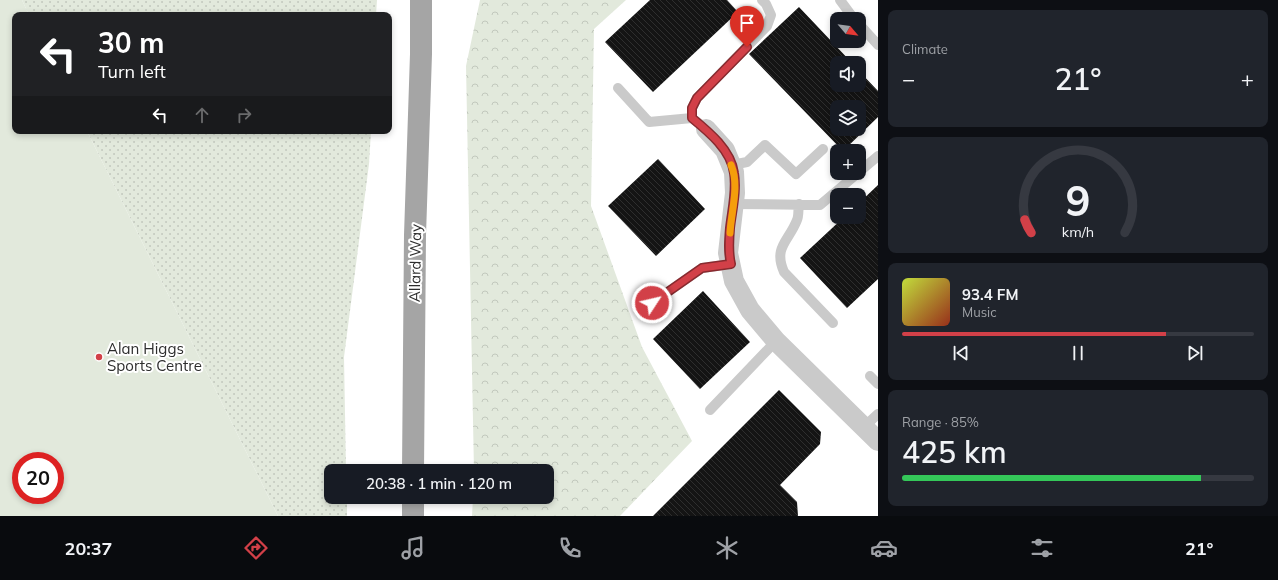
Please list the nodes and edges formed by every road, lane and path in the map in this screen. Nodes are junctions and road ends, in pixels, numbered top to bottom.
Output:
1 (421, 0) edge
2 (427, 0) edge
3 (762, 0) edge
4 (840, 0) edge
5 (849, 12) edge
6 (866, 31) edge
7 (878, 44) edge
8 (421, 54) junction
9 (618, 88) dead end
10 (699, 124) junction
11 (824, 148) dead end
12 (878, 156) edge
13 (732, 165) junction
14 (866, 166) edge
15 (849, 180) edge
16 (733, 204) junction
17 (799, 204) junction
18 (731, 264) junction
19 (652, 303) dead end
20 (833, 323) dead end
21 (776, 341) junction
22 (870, 376) dead end
23 (878, 384) edge
24 (710, 410) dead end
25 (873, 427) edge
26 (413, 464) edge
27 (413, 504) edge
28 (413, 516) edge

1 - 8 main road, Allard Way
2 - 8 main road, Allard Way
3 - 10 lane
4 - 5 lane
6 - 7 lane
8 - 26 main road, Allard Way
9 - 10 lane
10 - 13 street
11 - 13 lane
12 - 14 lane
13 - 16 street
15 - 17 lane
16 - 17 lane
16 - 18 street
17 - 20 lane
18 - 19 lane
18 - 21 street
21 - 24 lane
21 - 25 street
22 - 23 lane
27 - 28 main road

